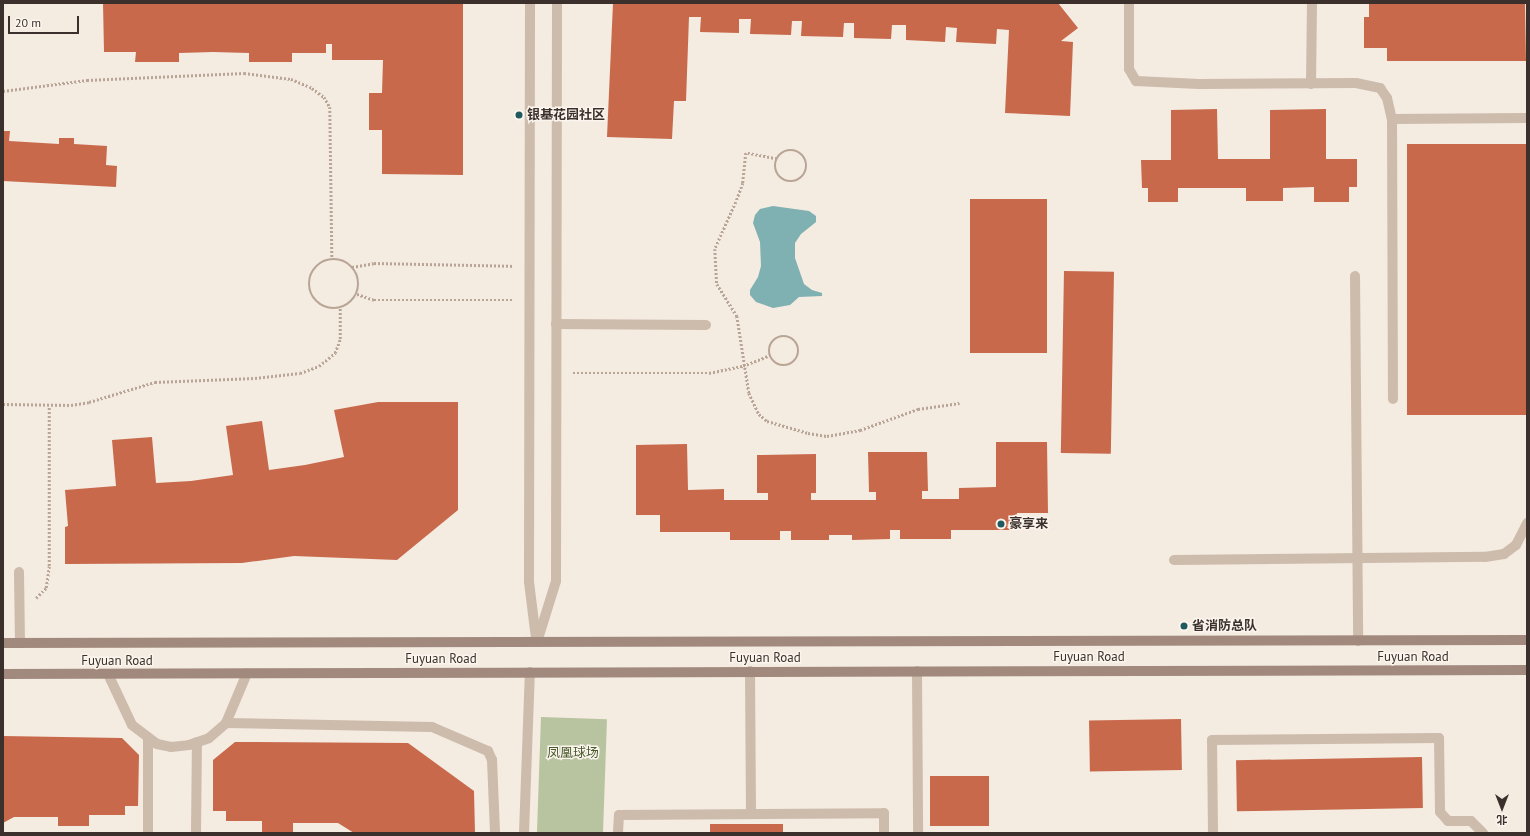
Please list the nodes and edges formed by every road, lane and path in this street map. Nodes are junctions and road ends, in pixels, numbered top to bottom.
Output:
1 (530, 3) edge
2 (557, 3) edge
3 (1129, 3) edge
4 (1312, 3) edge
5 (1312, 84) junction
6 (3, 91) edge
7 (1527, 118) edge
8 (1392, 119) junction
9 (777, 159) junction
10 (332, 259) junction
11 (529, 266) junction
12 (352, 267) junction
13 (1355, 276) dead end
14 (357, 294) junction
15 (529, 300) junction
16 (340, 308) junction
17 (556, 324) junction
18 (706, 325) dead end
19 (770, 355) junction
20 (743, 366) junction
21 (556, 373) junction
22 (1393, 399) dead end
23 (960, 403) dead end
24 (3, 404) edge
25 (49, 406) junction
26 (1527, 523) edge
27 (1358, 558) junction
28 (1174, 560) dead end
29 (19, 572) dead end
30 (20, 607) junction
31 (1527, 640) edge
32 (1358, 641) junction
33 (537, 642) junction
34 (3, 643) edge
35 (20, 643) junction
36 (1527, 670) edge
37 (750, 671) junction
38 (917, 671) junction
39 (530, 672) junction
40 (248, 673) junction
41 (3, 674) edge
42 (108, 674) junction
43 (226, 724) junction
44 (148, 738) junction
45 (197, 742) junction
46 (751, 814) junction
47 (148, 833) edge
48 (196, 833) edge
49 (495, 833) edge
50 (524, 833) edge
51 (618, 833) edge
52 (884, 833) edge
53 (918, 833) edge
54 (1213, 833) edge
55 (1483, 833) edge

1 - 11 street
2 - 17 street
3 - 5 street
4 - 5 street
5 - 8 street
6 - 10 path
7 - 8 street
8 - 22 street
9 - 9 path
9 - 20 path
10 - 12 path
10 - 16 path
11 - 12 path
11 - 15 street
12 - 14 path
13 - 27 street
14 - 15 path
14 - 16 path
15 - 33 street
16 - 25 path
17 - 18 street
17 - 21 street
19 - 19 path
19 - 20 path
20 - 21 path
20 - 23 path
21 - 33 street
24 - 25 path
25 - 30 path
26 - 27 street
27 - 28 street
27 - 32 street
29 - 30 street
30 - 35 street
31 - 32 main road, Fuyuan Road
32 - 33 main road, Fuyuan Road
33 - 35 main road, Fuyuan Road
34 - 35 main road, Fuyuan Road
36 - 38 main road, Fuyuan Road
37 - 38 main road, Fuyuan Road
37 - 39 main road, Fuyuan Road
37 - 46 street
38 - 53 street
39 - 40 main road, Fuyuan Road
39 - 50 street
40 - 42 main road, Fuyuan Road
40 - 43 street
41 - 42 main road, Fuyuan Road
42 - 44 street
43 - 45 street
43 - 49 street
44 - 45 street
44 - 47 street
45 - 48 street
46 - 51 street
46 - 52 street
54 - 55 street

